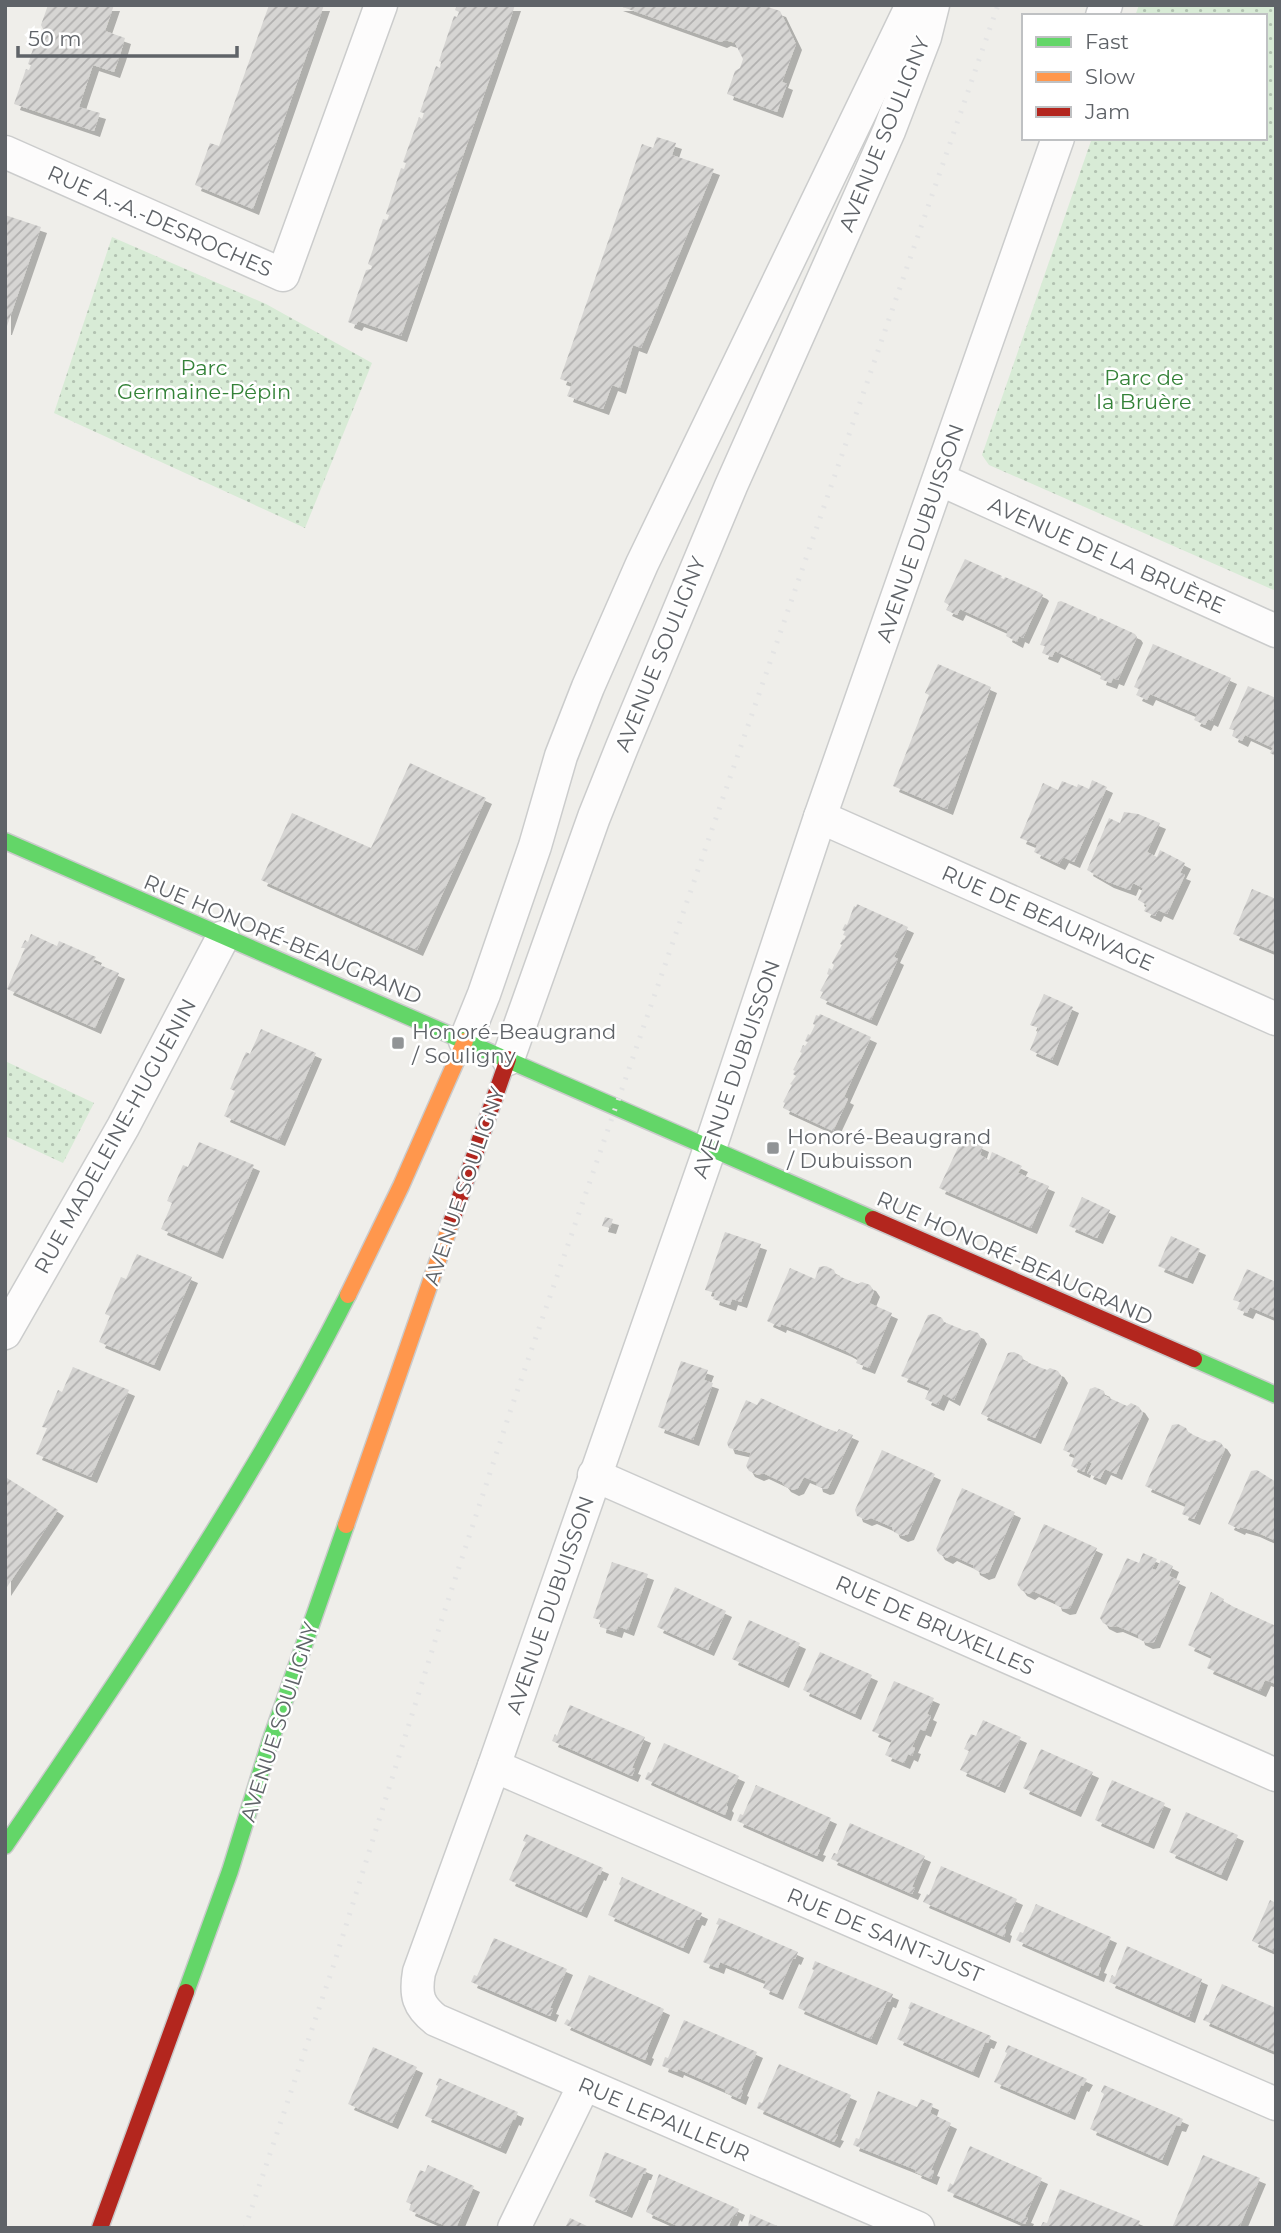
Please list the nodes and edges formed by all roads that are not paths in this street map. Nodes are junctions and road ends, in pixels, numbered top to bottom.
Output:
1 (381, 5) edge
2 (912, 5) edge
3 (933, 5) edge
4 (1057, 140) edge
5 (5, 152) edge
6 (939, 480) junction
7 (1276, 631) edge
8 (820, 817) junction
9 (5, 841) edge
10 (223, 937) junction
11 (1276, 1019) edge
12 (465, 1041) junction
13 (508, 1059) junction
14 (710, 1147) junction
15 (5, 1333) edge
16 (1276, 1395) edge
17 (594, 1475) junction
18 (494, 1766) junction
19 (1276, 1775) edge
20 (5, 1846) edge
21 (418, 2000) joint
22 (584, 2085) junction
23 (1276, 2104) edge
24 (100, 2228) edge
25 (514, 2228) edge
26 (918, 2228) edge

1 - 5 street, RUE A.-A.-DESROCHES
2 - 12 street, AVENUE SOULIGNY
3 - 13 street, AVENUE SOULIGNY
4 - 6 street, AVENUE DUBUISSON
6 - 7 street, AVENUE DE LA BRUÈRE
6 - 8 street, AVENUE DUBUISSON
8 - 11 street, RUE DE BEAURIVAGE
8 - 14 street, AVENUE DUBUISSON
9 - 10 main road, RUE HONORÉ-BEAUGRAND
10 - 12 main road, RUE HONORÉ-BEAUGRAND
10 - 15 street, RUE MADELEINE-HUGUENIN
12 - 13 main road, RUE HONORÉ-BEAUGRAND
12 - 20 main road, AVENUE SOULIGNY
13 - 14 main road, RUE HONORÉ-BEAUGRAND
13 - 24 main road, AVENUE SOULIGNY
14 - 16 main road, RUE HONORÉ-BEAUGRAND
14 - 17 street, AVENUE DUBUISSON
17 - 18 street, AVENUE DUBUISSON
17 - 19 street, RUE DE BRUXELLES
18 - 21 street, AVENUE DUBUISSON
18 - 23 street, RUE DE SAINT-JUST
21 - 22 street, RUE LEPAILLEUR
22 - 25 street
22 - 26 street, RUE LEPAILLEUR

